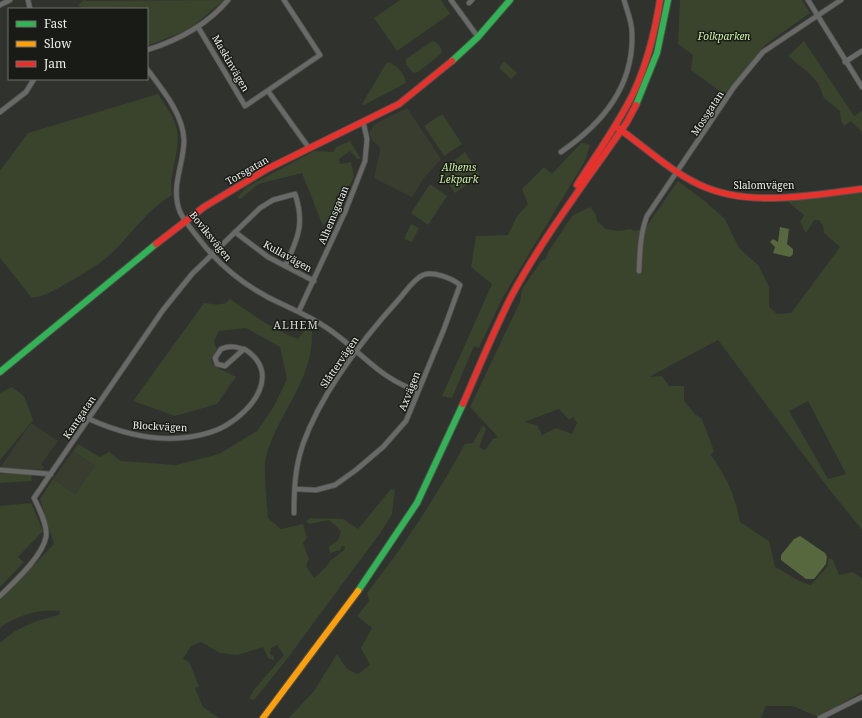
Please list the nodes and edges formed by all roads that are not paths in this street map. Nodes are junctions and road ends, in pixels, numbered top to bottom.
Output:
1 (10, 0) edge
2 (228, 0) edge
3 (284, 0) edge
4 (451, 0) edge
5 (510, 0) edge
6 (624, 0) edge
7 (660, 0) edge
8 (668, 0) edge
9 (808, 0) edge
10 (841, 0) edge
11 (0, 5) edge
12 (817, 15) junction
13 (198, 27) junction
14 (478, 37) junction
15 (148, 50) edge
16 (862, 51) edge
17 (845, 62) junction
18 (148, 70) edge
19 (33, 80) edge
20 (862, 87) edge
21 (268, 91) junction
22 (0, 112) edge
23 (363, 122) junction
24 (614, 126) junction
25 (621, 130) junction
26 (309, 148) junction
27 (561, 152) dead end
28 (678, 171) junction
29 (862, 189) edge
30 (186, 221) junction
31 (235, 232) junction
32 (212, 254) junction
33 (285, 266) junction
34 (639, 271) dead end
35 (314, 281) junction
36 (460, 285) joint
37 (299, 311) junction
38 (244, 349) junction
39 (356, 351) junction
40 (0, 372) edge
41 (418, 391) junction
42 (89, 418) junction
43 (0, 470) edge
44 (50, 474) junction
45 (295, 489) junction
46 (294, 513) dead end
47 (0, 596) edge
48 (862, 697) edge
49 (258, 718) edge
50 (263, 718) edge
51 (820, 718) edge

1 - 11 street
2 - 13 street
3 - 21 street, Maskinvägen
4 - 14 street
5 - 14 main road, Torsgatan
6 - 27 street
7 - 24 main road
8 - 25 main road
9 - 12 street
10 - 12 street, Mossgatan
12 - 17 street
12 - 28 street, Mossgatan
13 - 15 street
13 - 21 street, Maskinvägen
14 - 23 main road, Torsgatan
16 - 17 street
17 - 20 street
18 - 30 street, Boviksvägen
19 - 22 street
21 - 26 street
23 - 26 main road, Torsgatan
23 - 35 street, Alhemsgatan
24 - 25 main road, Slalomvägen
24 - 49 main road
25 - 28 main road, Slalomvägen
25 - 50 main road
26 - 30 main road, Torsgatan
28 - 29 main road, Slalomvägen
28 - 34 street, Mossgatan
30 - 32 street, Boviksvägen
30 - 40 main road, Torsgatan
31 - 32 street, Kantgatan
31 - 33 street, Kullavägen
31 - 33 street, Kantgatan
32 - 37 street, Boviksvägen
32 - 42 street, Kantgatan
33 - 35 street, Kullavägen
35 - 37 street, Alhemsgatan
36 - 39 street, Slåttervägen
36 - 41 street, Axvägen
37 - 39 street, Boviksvägen
38 - 38 street
38 - 42 street, Blockvägen
39 - 41 street, Boviksvägen
39 - 45 street, Slåttervägen
41 - 45 street, Axvägen
42 - 44 street, Kantgatan
43 - 44 street
44 - 47 street, Kantgatan
45 - 46 street, Slåttervägen
48 - 51 street

